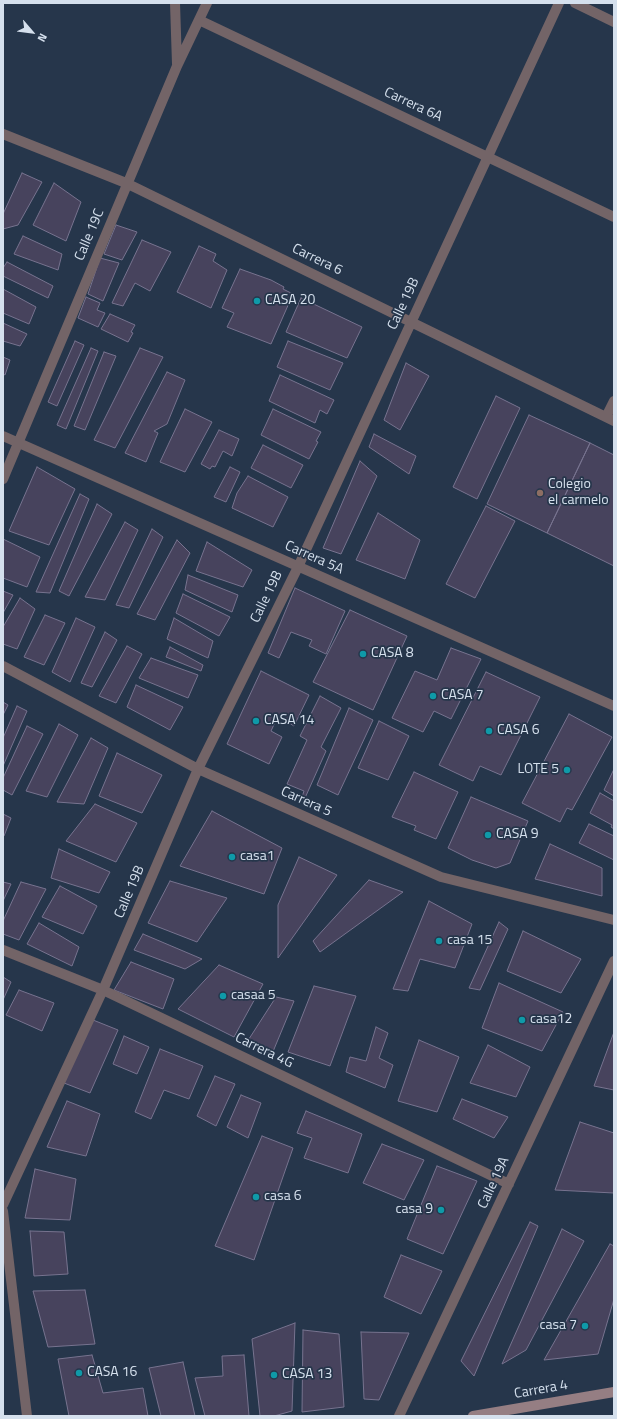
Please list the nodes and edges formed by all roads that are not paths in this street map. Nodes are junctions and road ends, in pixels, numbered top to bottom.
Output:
1 (175, 3) edge
2 (208, 3) edge
3 (559, 3) edge
4 (575, 3) edge
5 (199, 20) junction
6 (614, 22) edge
7 (177, 66) junction
8 (3, 134) edge
9 (488, 156) junction
10 (126, 183) junction
11 (614, 217) edge
12 (412, 322) junction
13 (614, 401) edge
14 (610, 419) edge
15 (3, 436) edge
16 (18, 444) junction
17 (3, 479) edge
18 (298, 567) junction
19 (3, 666) edge
20 (614, 706) edge
21 (198, 769) junction
22 (614, 920) edge
23 (3, 950) edge
24 (614, 961) edge
25 (103, 990) junction
26 (509, 1184) junction
27 (3, 1205) edge
28 (3, 1211) edge
29 (614, 1392) edge
30 (27, 1416) edge
31 (400, 1416) edge
32 (473, 1416) edge

1 - 7 street
2 - 5 street, Calle 19C
3 - 9 street, Calle 19B
4 - 6 street
5 - 7 street, Calle 19C
5 - 9 street, Carrera 6A
7 - 10 street, Calle 19C
8 - 10 street, Carrera 6
9 - 11 street, Carrera 6A
9 - 12 street, Calle 19B
10 - 12 street, Carrera 6
10 - 16 street, Calle 19C
12 - 14 street, Carrera 6
12 - 18 street, Calle 19B
13 - 14 street
15 - 16 street, Carrera 5A
16 - 17 street, Calle 19C
16 - 18 street, Carrera 5A
18 - 20 street, Carrera 5A
18 - 21 street, Calle 19B
19 - 21 street, Carrera 5
21 - 22 street, Carrera 5
21 - 25 street, Calle 19B
23 - 25 street, Carrera 4G
24 - 26 street, Calle 19A
25 - 26 street, Carrera 4G
25 - 27 street, Calle 19B
26 - 31 street, Calle 19A
28 - 30 street
29 - 32 main road, Carrera 4

